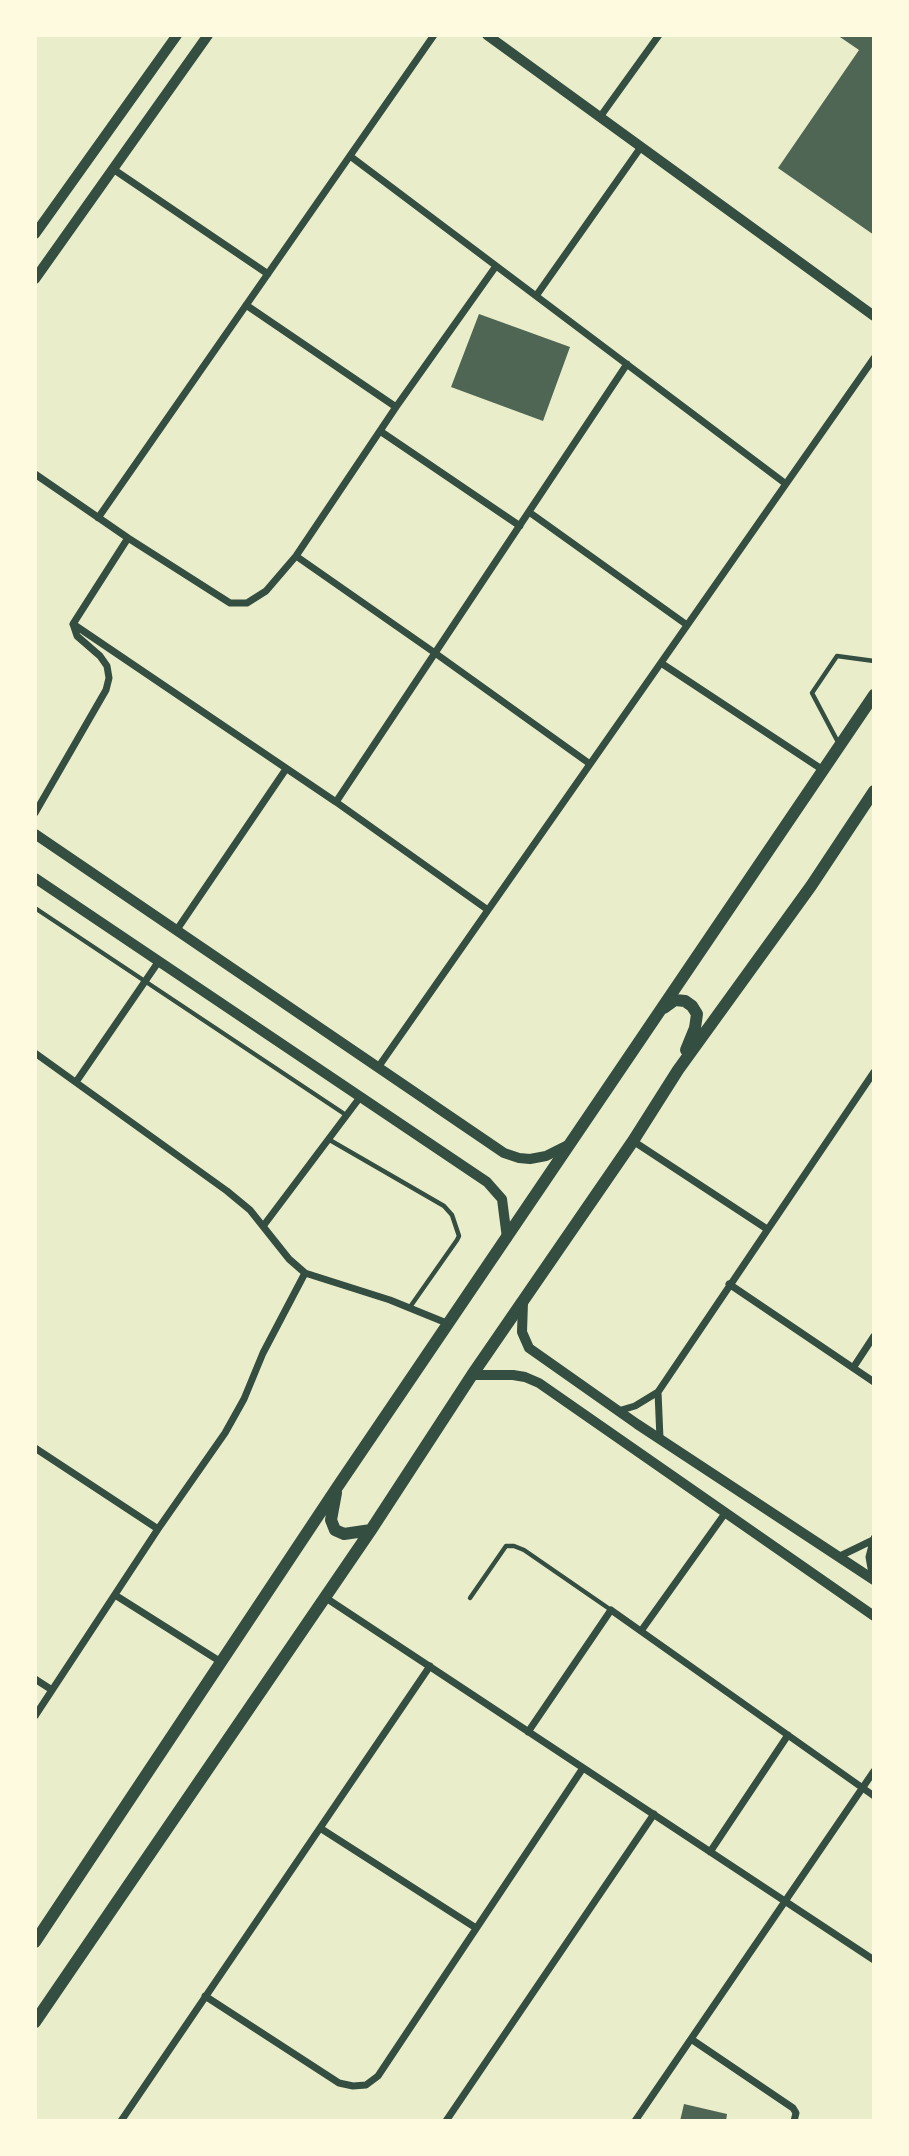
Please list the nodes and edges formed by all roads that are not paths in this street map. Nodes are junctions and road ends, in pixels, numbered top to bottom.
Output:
1 (177, 35) edge
2 (208, 35) edge
3 (433, 35) edge
4 (487, 35) edge
5 (659, 35) edge
6 (600, 117) junction
7 (641, 147) junction
8 (350, 156) junction
9 (113, 169) junction
10 (35, 234) edge
11 (496, 266) junction
12 (268, 274) junction
13 (35, 279) edge
14 (536, 296) junction
15 (246, 305) junction
16 (874, 316) edge
17 (874, 358) edge
18 (626, 364) junction
19 (396, 407) junction
20 (380, 431) junction
21 (35, 474) edge
22 (786, 484) junction
23 (529, 512) junction
24 (98, 518) junction
25 (520, 526) junction
26 (128, 538) junction
27 (296, 556) junction
28 (74, 624) junction
29 (687, 625) junction
30 (435, 653) junction
31 (874, 661) edge
32 (661, 663) junction
33 (874, 695) edge
34 (840, 745) junction
35 (590, 764) junction
36 (286, 769) junction
37 (823, 770) junction
38 (874, 791) edge
39 (336, 802) junction
40 (35, 813) edge
41 (35, 834) edge
42 (35, 878) edge
43 (35, 908) edge
44 (488, 910) junction
45 (176, 931) junction
46 (159, 961) junction
47 (145, 982) junction
48 (656, 1016) junction
49 (35, 1053) edge
50 (379, 1066) junction
51 (678, 1070) junction
52 (874, 1072) edge
53 (76, 1082) junction
54 (361, 1096) junction
55 (346, 1115) junction
56 (328, 1139) junction
57 (634, 1140) junction
58 (571, 1144) junction
59 (264, 1225) junction
60 (767, 1229) junction
61 (507, 1238) junction
62 (305, 1273) junction
63 (730, 1284) junction
64 (523, 1301) junction
65 (410, 1307) junction
66 (450, 1324) junction
67 (874, 1336) edge
68 (853, 1368) junction
69 (472, 1375) junction
70 (874, 1382) edge
71 (658, 1392) junction
72 (618, 1411) junction
73 (660, 1439) junction
74 (35, 1448) edge
75 (338, 1486) junction
76 (726, 1512) junction
77 (158, 1529) junction
78 (371, 1530) junction
79 (873, 1540) edge
80 (838, 1557) junction
81 (873, 1580) edge
82 (115, 1595) junction
83 (326, 1598) junction
84 (470, 1598) dead end
85 (611, 1610) junction
86 (874, 1616) edge
87 (641, 1631) junction
88 (221, 1662) junction
89 (430, 1666) junction
90 (35, 1679) edge
91 (52, 1690) junction
92 (35, 1716) edge
93 (528, 1732) junction
94 (788, 1735) junction
95 (583, 1768) junction
96 (874, 1771) edge
97 (863, 1788) junction
98 (874, 1796) edge
99 (654, 1814) junction
100 (320, 1828) junction
101 (710, 1852) junction
102 (785, 1901) junction
103 (476, 1928) junction
104 (37, 1936) edge
105 (874, 1960) edge
106 (205, 1996) junction
107 (35, 2022) edge
108 (691, 2039) junction
109 (121, 2121) edge
110 (446, 2121) edge
111 (635, 2121) edge
112 (794, 2121) edge

1 - 10 street
2 - 9 street
3 - 8 street
4 - 6 street
5 - 6 street
6 - 7 street
7 - 14 street
7 - 16 street
8 - 11 street
8 - 12 street
9 - 12 street
9 - 13 street
11 - 14 street
11 - 19 street
12 - 15 street
14 - 18 street
15 - 19 street
15 - 24 street
17 - 22 street
18 - 22 street
18 - 23 street
19 - 20 street
20 - 25 street
20 - 27 street
21 - 24 street
22 - 29 street
23 - 25 street
23 - 29 street
24 - 26 street
25 - 30 street
26 - 27 street
26 - 28 street
27 - 30 street
28 - 36 street
28 - 40 street
29 - 32 street
30 - 35 street
30 - 39 street
31 - 34 lane
32 - 35 street
32 - 37 street
33 - 34 main road
34 - 37 main road
35 - 44 street
36 - 39 street
36 - 45 street
37 - 48 main road
38 - 51 main road
39 - 44 street
41 - 45 street
42 - 46 street
43 - 47 lane
44 - 50 street
45 - 50 street
46 - 47 street
46 - 54 street
47 - 53 street
47 - 55 lane
48 - 51 main road
48 - 58 main road
49 - 53 street
50 - 58 street
51 - 57 main road
52 - 60 street
53 - 59 street
54 - 55 street
54 - 61 street
55 - 56 street
56 - 59 street
56 - 65 lane
57 - 60 street
57 - 64 main road
58 - 61 main road
59 - 62 street
60 - 63 street
61 - 66 main road
62 - 65 street
62 - 77 street
63 - 68 street
63 - 71 street
64 - 69 main road
64 - 72 street
65 - 66 street
66 - 75 main road
67 - 68 street
68 - 70 street
69 - 76 street
69 - 78 main road
71 - 72 street
71 - 73 street
72 - 73 street
73 - 80 street
74 - 77 street
75 - 78 main road
75 - 88 main road
76 - 86 street
76 - 87 street
77 - 82 street
78 - 83 main road
79 - 80 street
79 - 81 street
80 - 81 street
82 - 88 street
82 - 91 street
83 - 89 street
83 - 107 main road
84 - 85 lane
85 - 87 street
85 - 93 street
87 - 94 street
88 - 104 main road
89 - 93 street
89 - 100 street
90 - 91 street
91 - 92 street
93 - 95 street
94 - 97 street
94 - 101 street
95 - 99 street
95 - 103 street
96 - 97 street
97 - 98 street
97 - 102 street
99 - 101 street
99 - 110 street
100 - 103 street
100 - 106 street
101 - 102 street
102 - 105 street
102 - 108 street
103 - 106 street
106 - 109 street
108 - 111 street
108 - 112 street

